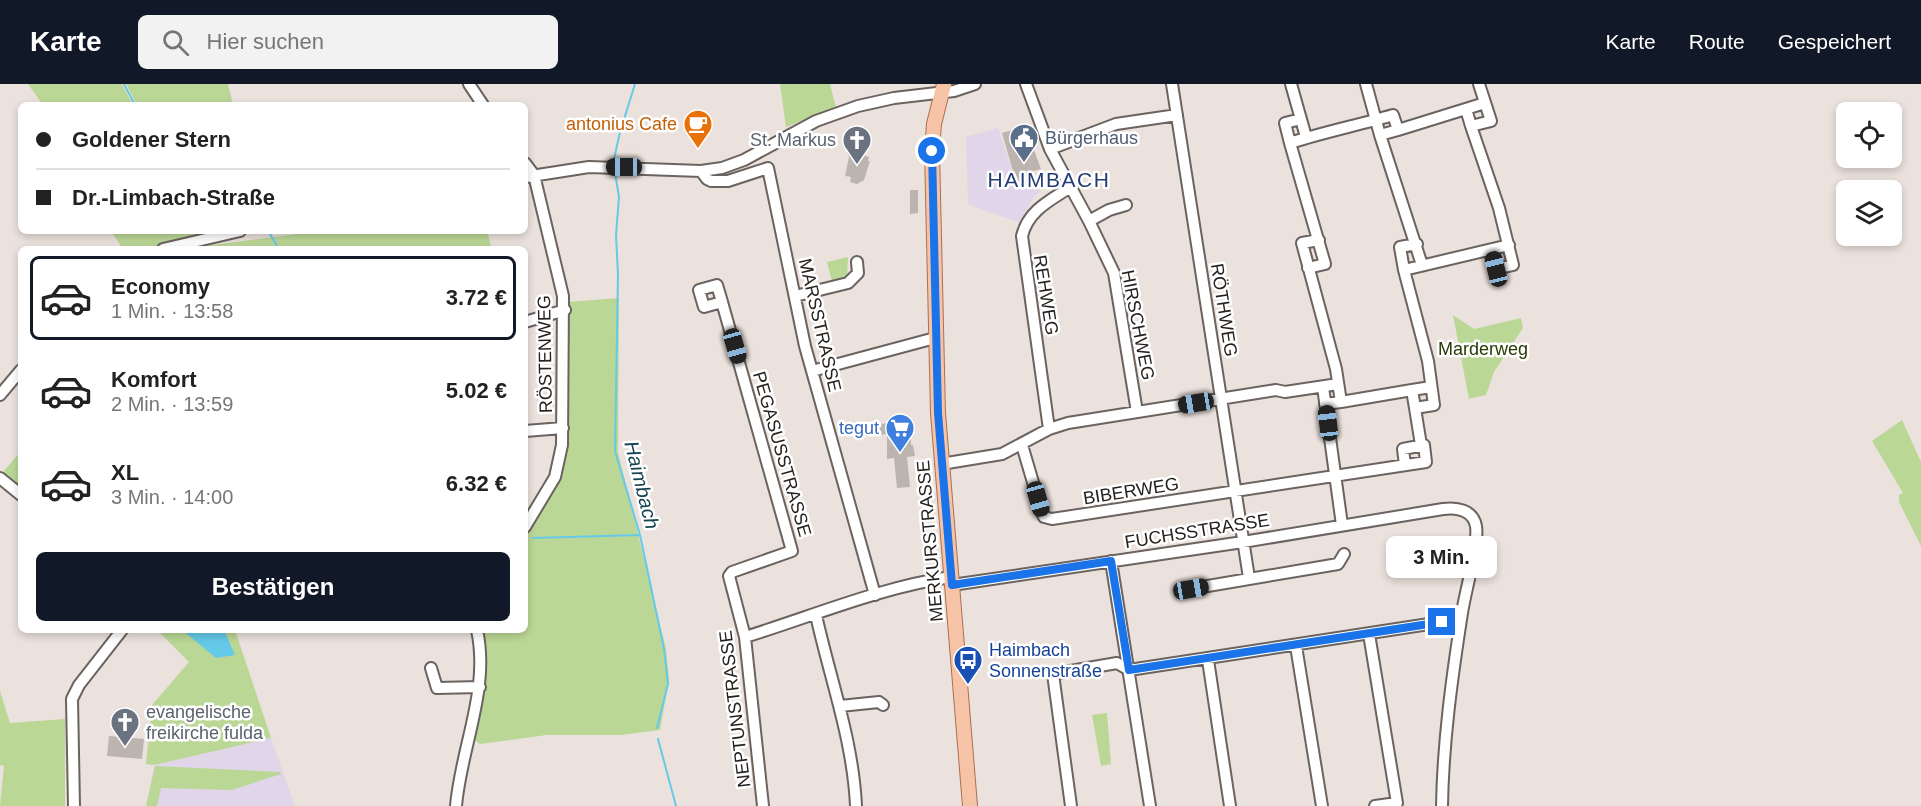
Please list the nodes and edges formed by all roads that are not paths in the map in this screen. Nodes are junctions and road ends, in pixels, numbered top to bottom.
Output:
1 (469, 84) edge
2 (975, 84) edge
3 (1026, 84) edge
4 (1172, 84) edge
5 (1291, 84) edge
6 (1366, 84) edge
7 (1479, 84) edge
8 (942, 88) edge
9 (481, 102) edge
10 (1485, 103) junction
11 (1466, 109) junction
12 (1177, 115) junction
13 (1301, 119) junction
14 (1376, 120) junction
15 (1471, 126) junction
16 (1398, 130) junction
17 (1380, 135) junction
18 (1306, 137) junction
19 (1290, 143) junction
20 (1050, 149) junction
21 (701, 171) junction
22 (529, 176) edge
23 (1069, 188) junction
24 (1126, 205) dead end
25 (1089, 221) junction
26 (230, 234) edge
27 (1319, 240) junction
28 (198, 244) edge
29 (1417, 244) junction
30 (1509, 245) junction
31 (1491, 250) junction
32 (857, 262) dead end
33 (1422, 265) junction
34 (1308, 268) junction
35 (1404, 270) junction
36 (795, 296) junction
37 (722, 302) dead end
38 (565, 310) junction
39 (528, 321) edge
40 (935, 338) junction
41 (812, 371) junction
42 (18, 374) edge
43 (1338, 384) junction
44 (1323, 387) junction
45 (1431, 387) junction
46 (1413, 390) junction
47 (0, 395) edge
48 (1221, 399) junction
49 (1341, 402) junction
50 (1325, 404) junction
51 (1415, 408) junction
52 (1137, 412) junction
53 (563, 428) junction
54 (1049, 429) junction
55 (528, 431) edge
56 (1022, 445) junction
57 (1421, 445) junction
58 (941, 464) junction
59 (1405, 465) junction
60 (1334, 477) junction
61 (0, 478) edge
62 (1235, 490) junction
63 (18, 493) edge
64 (528, 522) edge
65 (1342, 525) junction
66 (1242, 542) junction
67 (1344, 554) dead end
68 (1111, 561) junction
69 (730, 573) joint
70 (1249, 578) junction
71 (951, 581) junction
72 (1191, 589) dead end
73 (875, 595) junction
74 (816, 615) junction
75 (1460, 625) junction
76 (120, 633) edge
77 (477, 633) edge
78 (1369, 634) junction
79 (745, 637) junction
80 (1296, 646) junction
81 (1208, 660) junction
82 (431, 668) dead end
83 (1129, 670) junction
84 (480, 687) junction
85 (883, 705) dead end
86 (840, 706) junction
87 (74, 806) edge
88 (456, 806) edge
89 (763, 806) edge
90 (856, 806) edge
91 (970, 806) edge
92 (1071, 806) edge
93 (1150, 806) edge
94 (1230, 806) edge
95 (1322, 806) edge
96 (1375, 806) edge
97 (1442, 806) edge

1 - 9 street
2 - 8 street
3 - 20 street, HIRSCHWEG
4 - 12 street, RÖTHWEG
5 - 13 street
6 - 14 street
7 - 10 street
8 - 21 street
8 - 40 main road, MERKURSTRASSE
10 - 11 street
10 - 15 street
11 - 15 street
11 - 16 street
12 - 20 street
12 - 48 street, RÖTHWEG
13 - 18 street
13 - 19 street
14 - 16 street
14 - 17 street
14 - 18 street
15 - 30 street
16 - 17 street
17 - 29 street
18 - 19 street
19 - 27 street
20 - 23 street, HIRSCHWEG
21 - 22 street
21 - 36 street, MARSSTRASSE
22 - 38 street, RÖSTENWEG
23 - 25 street, HIRSCHWEG
23 - 54 street, REHWEG
24 - 25 street
25 - 52 street, HIRSCHWEG
26 - 28 street
27 - 34 street
27 - 34 street
29 - 33 street
29 - 35 street
30 - 31 street
30 - 31 street
31 - 33 street
32 - 36 street
33 - 35 street
34 - 43 street
35 - 45 street
36 - 41 street, MARSSTRASSE
37 - 69 street, PEGASUSSTRASSE
38 - 39 street
38 - 53 street, RÖSTENWEG
40 - 41 street
40 - 58 main road, MERKURSTRASSE
41 - 73 street, MARSSTRASSE
42 - 47 street
43 - 44 street
43 - 49 street
44 - 48 street
44 - 50 street
45 - 46 street
45 - 51 street
46 - 49 street
46 - 51 street
48 - 52 street
48 - 62 street, RÖTHWEG
49 - 50 street
50 - 60 street
51 - 57 street
52 - 54 street
53 - 55 street
53 - 64 street, RÖSTENWEG
54 - 56 street
56 - 58 street
56 - 62 street, BIBERWEG
57 - 59 street
57 - 59 street
58 - 71 main road, MERKURSTRASSE
59 - 60 street, BIBERWEG
60 - 62 street, BIBERWEG
60 - 65 street
61 - 63 street
62 - 66 street, RÖTHWEG
65 - 66 street, FUCHSSTRASSE
65 - 75 street, FUCHSSTRASSE
66 - 68 street, FUCHSSTRASSE
66 - 70 street, RÖTHWEG
67 - 70 street
68 - 71 street, FUCHSSTRASSE
68 - 83 street
69 - 79 street, NEPTUNSTRASSE
70 - 72 street
71 - 73 street, FUCHSSTRASSE
71 - 91 main road, MERKURSTRASSE
73 - 74 street, FUCHSSTRASSE
74 - 79 street, FUCHSSTRASSE
74 - 86 street
75 - 78 street
75 - 97 street
76 - 87 street
77 - 84 street
78 - 80 street
78 - 96 street
79 - 89 street, NEPTUNSTRASSE
80 - 81 street
80 - 95 street
81 - 83 street
81 - 94 street
82 - 84 street
83 - 92 street
83 - 93 street
84 - 88 street
85 - 86 street
86 - 90 street

